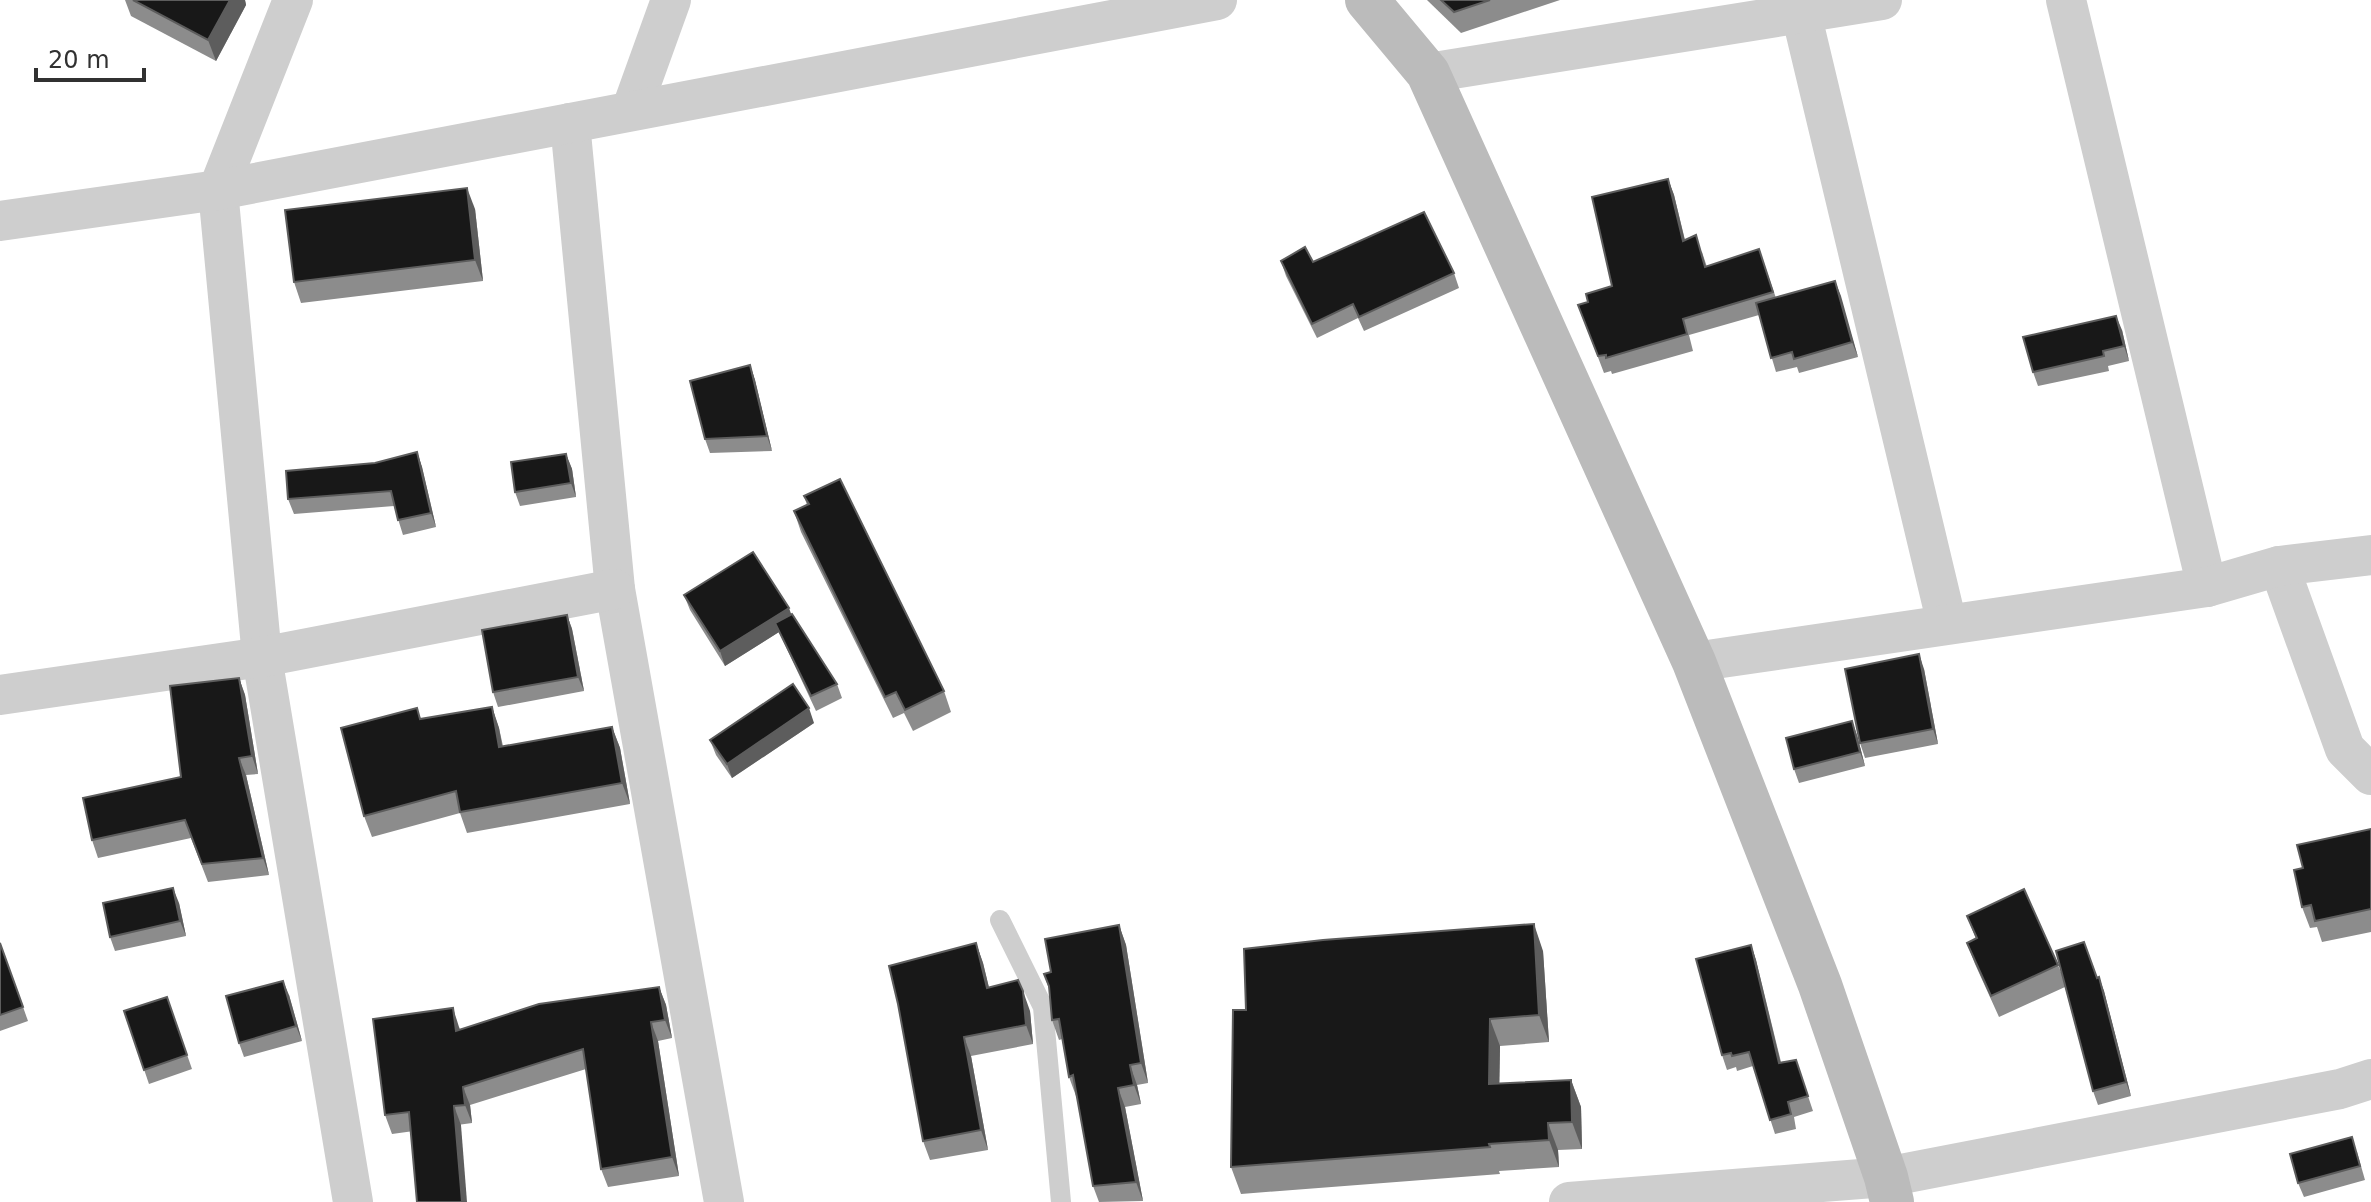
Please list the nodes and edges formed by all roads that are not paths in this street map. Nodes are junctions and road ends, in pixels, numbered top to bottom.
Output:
1 (293, 0) edge
2 (671, 0) edge
3 (1217, 0) edge
4 (1367, 0) edge
5 (1882, 0) edge
6 (2066, 0) edge
7 (1801, 13) junction
8 (1428, 73) junction
9 (631, 111) junction
10 (570, 123) junction
11 (218, 190) junction
12 (0, 221) edge
13 (2371, 555) edge
14 (2279, 566) junction
15 (2207, 587) junction
16 (615, 589) junction
17 (1947, 624) junction
18 (262, 657) junction
19 (1694, 662) junction
20 (0, 695) edge
21 (2371, 775) edge
22 (1000, 920) dead end
23 (2371, 1079) edge
24 (1889, 1189) edge
25 (353, 1202) edge
26 (724, 1202) edge
27 (1061, 1202) edge
28 (1569, 1202) edge

1 - 11 street
2 - 9 street
3 - 9 street
4 - 8 main road
5 - 7 street
6 - 15 street
7 - 8 street
7 - 17 street
8 - 19 main road
9 - 10 street
10 - 11 street
10 - 16 street
11 - 12 street
11 - 18 street
13 - 14 street
14 - 15 street
14 - 21 street
15 - 17 street
16 - 18 street
16 - 26 street
17 - 19 street
18 - 20 street
18 - 25 street
19 - 24 main road
22 - 27 lane
23 - 24 street
24 - 28 street

